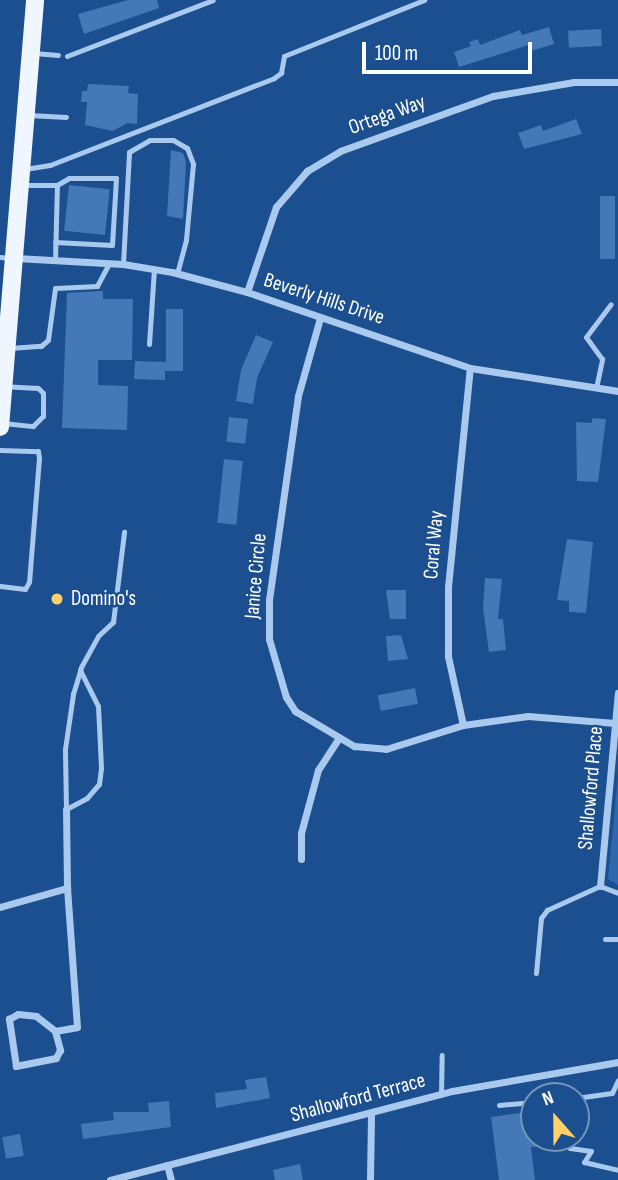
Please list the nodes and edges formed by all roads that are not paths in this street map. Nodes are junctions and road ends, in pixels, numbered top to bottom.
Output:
1 (35, 0) edge
2 (214, 0) edge
3 (424, 0) edge
4 (31, 53) junction
5 (58, 55) dead end
6 (67, 56) dead end
7 (618, 82) edge
8 (26, 115) junction
9 (66, 117) dead end
10 (22, 177) junction
11 (57, 185) junction
12 (55, 242) junction
13 (8, 258) edge
14 (55, 260) junction
15 (109, 263) junction
16 (123, 264) junction
17 (154, 270) junction
18 (177, 274) junction
19 (247, 292) junction
20 (611, 304) dead end
21 (320, 318) junction
22 (149, 344) dead end
23 (7, 347) junction
24 (470, 368) junction
25 (4, 386) junction
26 (596, 388) junction
27 (618, 391) edge
28 (0, 425) edge
29 (0, 450) edge
30 (124, 532) dead end
31 (0, 586) edge
32 (80, 670) junction
33 (618, 694) edge
34 (615, 723) junction
35 (463, 725) junction
36 (338, 739) junction
37 (66, 809) junction
38 (301, 859) dead end
39 (600, 886) junction
40 (67, 888) junction
41 (618, 893) edge
42 (0, 907) edge
43 (605, 939) dead end
44 (618, 939) edge
45 (536, 973) dead end
46 (55, 1031) junction
47 (442, 1055) dead end
48 (618, 1062) edge
49 (618, 1080) edge
50 (441, 1094) junction
51 (590, 1096) edge
52 (520, 1103) edge
53 (499, 1105) dead end
54 (371, 1113) junction
55 (590, 1151) edge
56 (167, 1165) junction
57 (618, 1170) edge
58 (110, 1180) edge
59 (171, 1180) edge
60 (370, 1180) edge

1 - 4 main road
2 - 6 lane
3 - 10 lane
4 - 5 lane
4 - 8 main road
7 - 19 street, Ortega Way
8 - 9 lane
8 - 10 main road
10 - 11 lane
10 - 13 main road
11 - 12 lane
11 - 12 lane
12 - 14 lane
13 - 14 street, Beverly Hills Drive
13 - 23 main road
14 - 15 street, Beverly Hills Drive
15 - 16 street, Beverly Hills Drive
15 - 23 lane
16 - 17 street, Beverly Hills Drive
16 - 18 lane
17 - 18 street, Beverly Hills Drive
17 - 22 lane
18 - 19 street, Beverly Hills Drive
19 - 21 street, Beverly Hills Drive
20 - 26 lane
21 - 24 street, Beverly Hills Drive
21 - 36 street, Janice Circle
23 - 25 main road
24 - 26 street, Beverly Hills Drive
24 - 35 street, Coral Way
25 - 28 main road
25 - 28 lane
26 - 27 street, Beverly Hills Drive
29 - 31 lane
30 - 32 lane
32 - 37 lane
32 - 37 lane
33 - 34 street, Shallowford Place
34 - 35 street, Janice Circle
34 - 39 street, Shallowford Place
35 - 36 street, Janice Circle
36 - 38 street
37 - 40 street
39 - 41 lane
39 - 45 lane
40 - 42 street
40 - 46 street
43 - 44 lane
46 - 46 street
47 - 50 lane
48 - 50 street, Shallowford Terrace
49 - 51 lane
50 - 54 street, Shallowford Terrace
52 - 53 lane
54 - 56 street, Shallowford Terrace
54 - 60 street
55 - 57 lane
56 - 58 street, Shallowford Terrace
56 - 59 street

